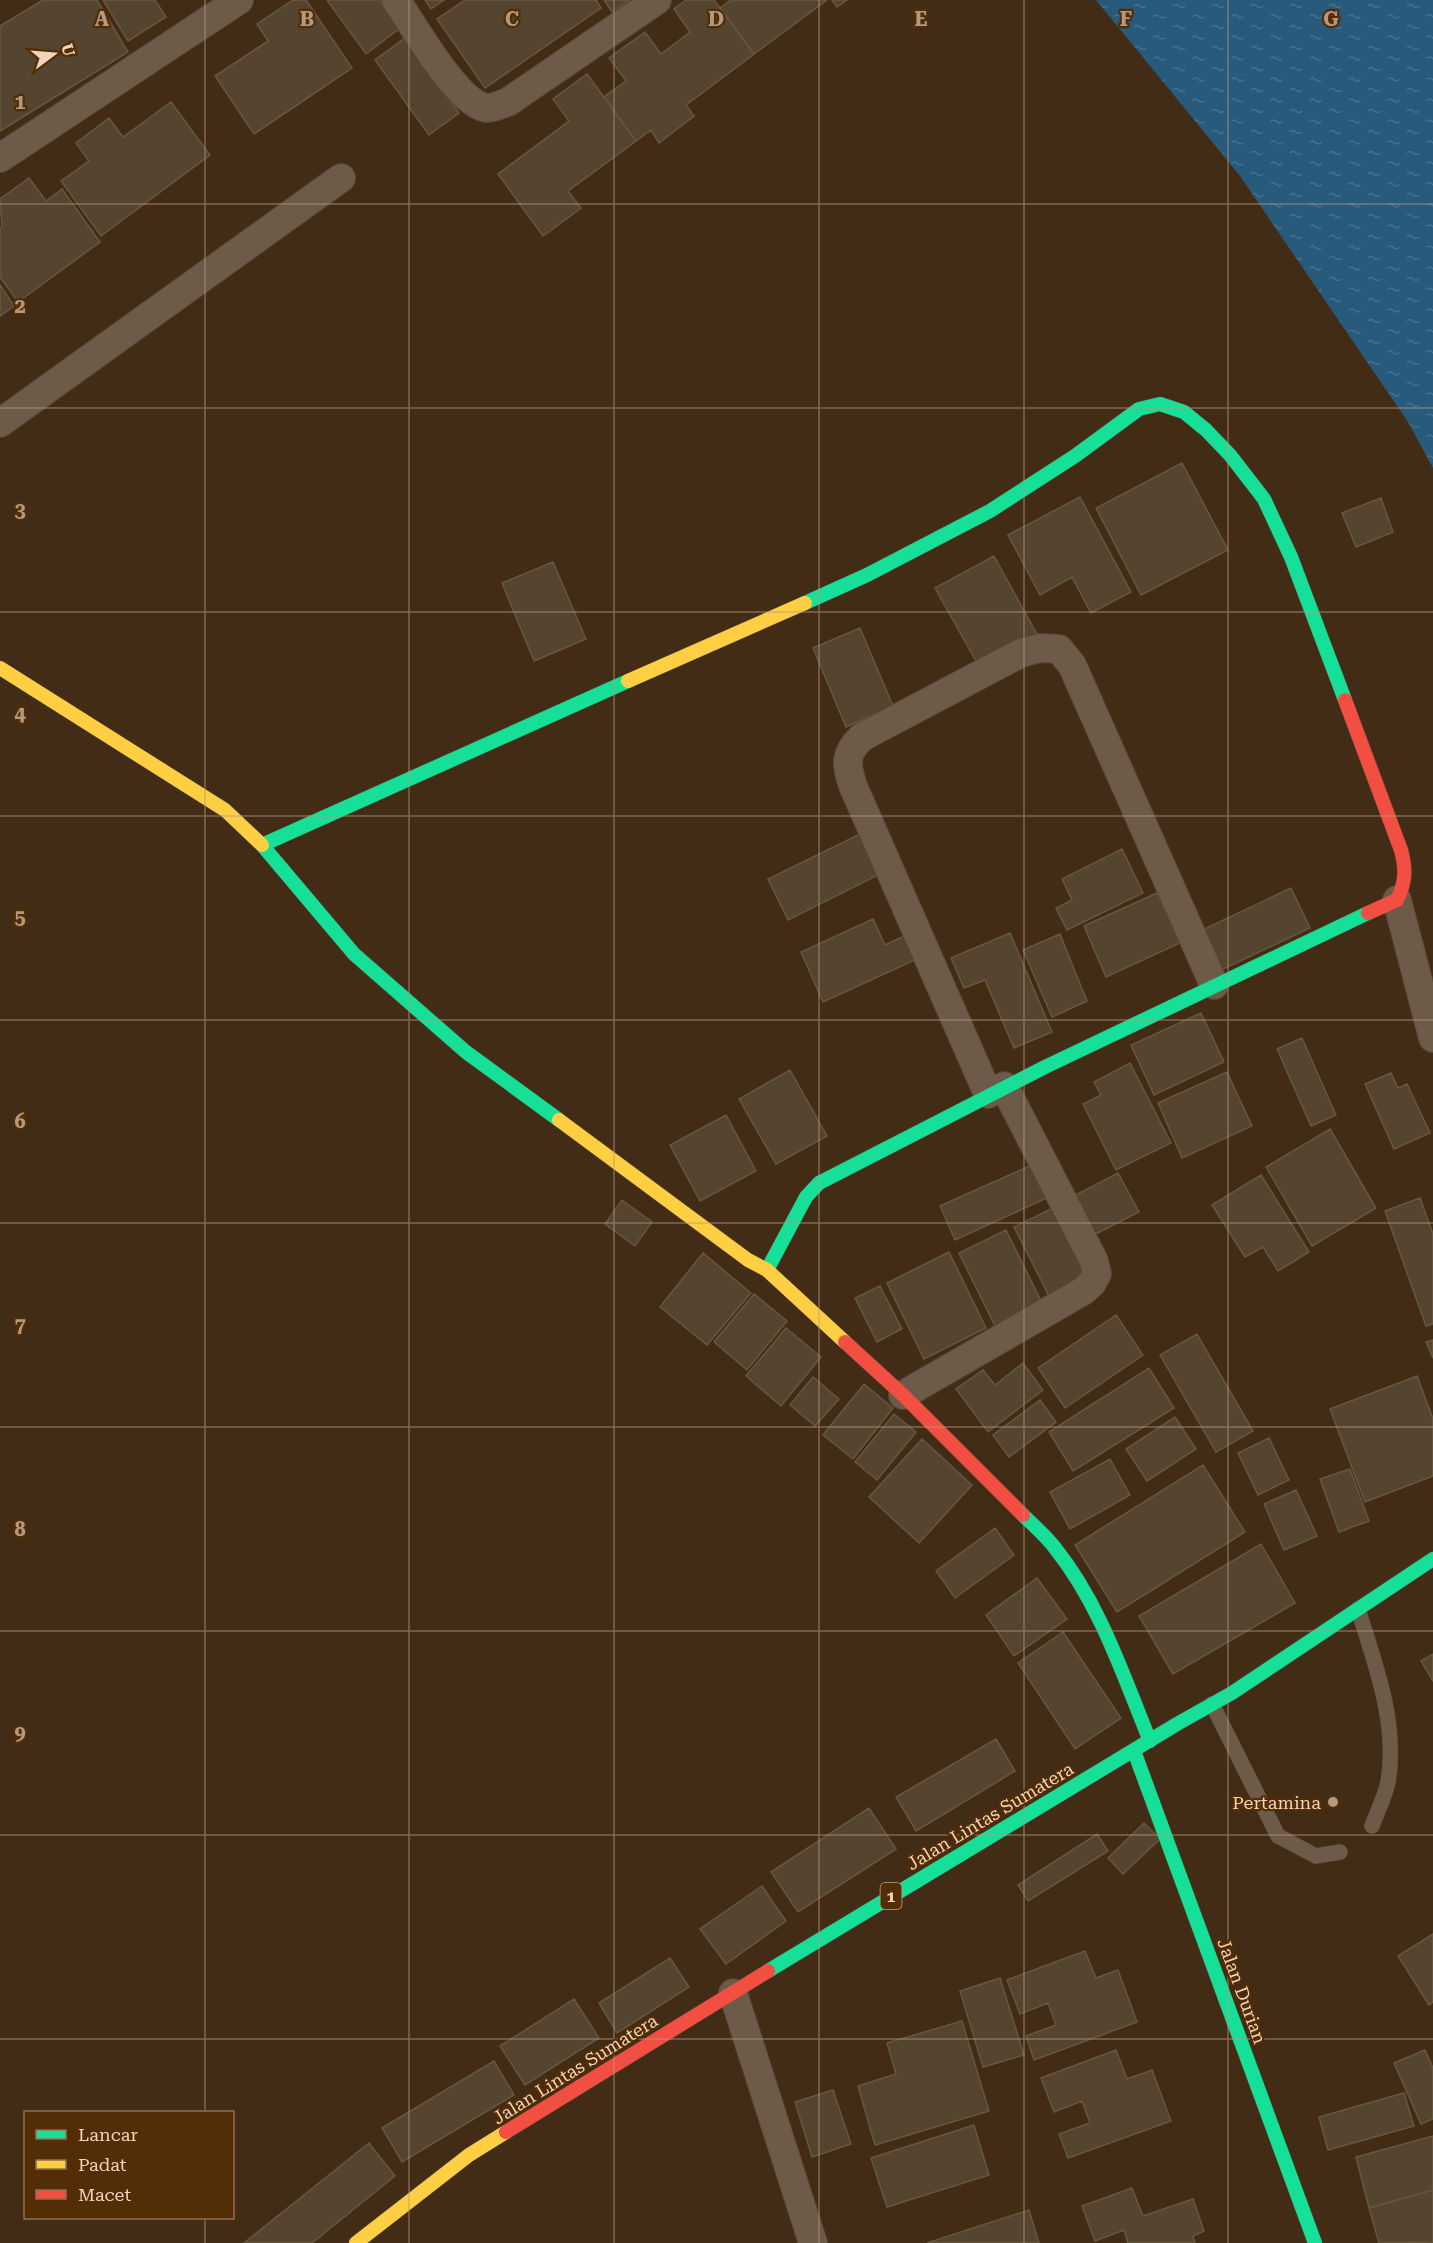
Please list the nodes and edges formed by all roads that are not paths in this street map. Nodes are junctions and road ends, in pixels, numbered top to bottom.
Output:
1 (239, 0) edge
2 (396, 0) edge
3 (657, 0) edge
4 (0, 158) edge
5 (341, 178) dead end
6 (0, 423) edge
7 (0, 668) edge
8 (262, 845) junction
9 (1397, 900) junction
10 (1214, 985) junction
11 (1433, 1038) edge
12 (996, 1090) junction
13 (767, 1270) junction
14 (903, 1395) junction
15 (1433, 1559) edge
16 (1358, 1609) junction
17 (1212, 1704) junction
18 (1150, 1741) junction
19 (1134, 1751) junction
20 (1372, 1826) dead end
21 (1340, 1852) dead end
22 (733, 1993) junction
23 (356, 2243) edge
24 (813, 2243) edge
25 (1315, 2243) edge

1 - 4 street
2 - 3 street
5 - 6 street
7 - 8 main road
8 - 9 main road
8 - 13 main road
9 - 10 main road
9 - 11 street
10 - 12 main road
10 - 12 street
12 - 13 main road
12 - 14 street
13 - 14 main road
14 - 18 main road
15 - 16 main road, Jalan Lintas Sumatera / 1
16 - 17 main road, Jalan Lintas Sumatera / 1
16 - 20 lane
17 - 18 main road, Jalan Lintas Sumatera / 1
17 - 21 lane
18 - 19 main road, Jalan Lintas Sumatera / 1
19 - 22 main road, Jalan Lintas Sumatera / 1
19 - 25 main road, Jalan Durian
22 - 23 main road, Jalan Lintas Sumatera / 1
22 - 24 street

